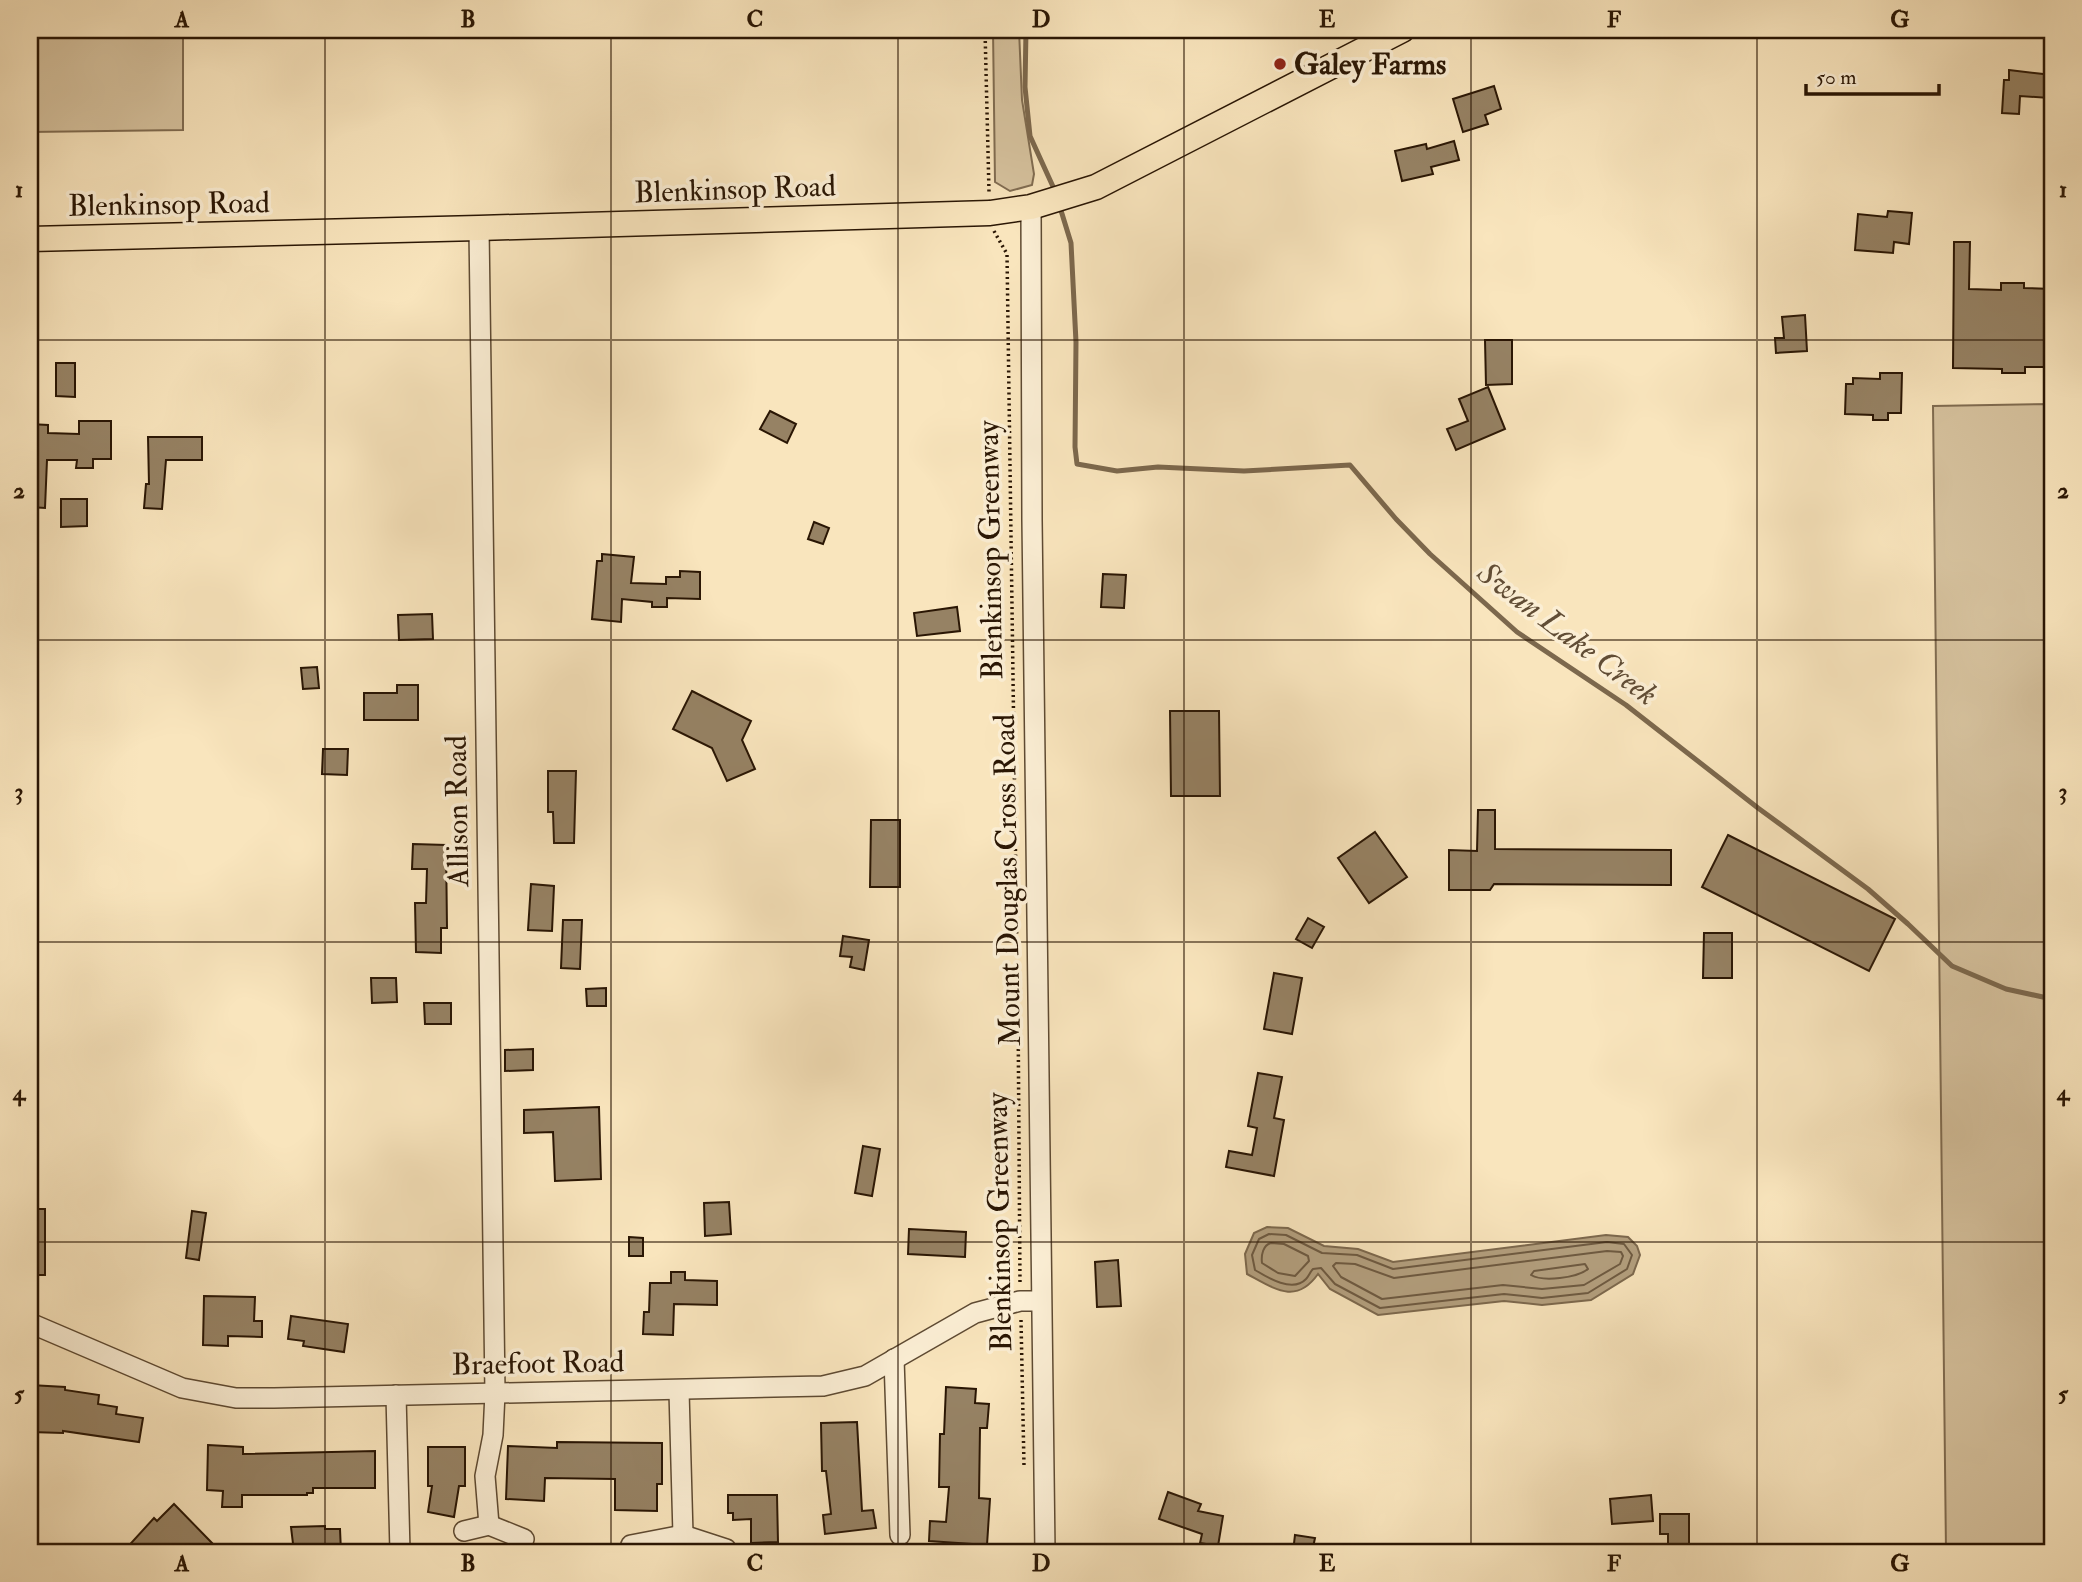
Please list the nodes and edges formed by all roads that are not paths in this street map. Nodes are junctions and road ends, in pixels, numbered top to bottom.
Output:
1 (1402, 30) edge
2 (1031, 207) junction
3 (479, 229) junction
4 (30, 239) edge
5 (1041, 1301) junction
6 (30, 1323) edge
7 (894, 1359) junction
8 (679, 1391) junction
9 (495, 1393) junction
10 (396, 1395) junction
11 (489, 1525) junction
12 (464, 1531) dead end
13 (682, 1535) junction
14 (900, 1535) dead end
15 (524, 1539) dead end
16 (631, 1545) dead end
17 (726, 1549) dead end
18 (400, 1552) edge
19 (1045, 1552) edge

1 - 2 main road, Blenkinsop Road
2 - 3 main road, Blenkinsop Road
2 - 5 street, Mount Douglas Cross Road
3 - 4 main road, Blenkinsop Road
3 - 9 street, Allison Road
5 - 7 street, Braefoot Road
5 - 19 street, Mount Douglas Cross Road
6 - 10 street, Braefoot Road
7 - 8 street, Braefoot Road
7 - 14 street
8 - 9 street, Braefoot Road
8 - 13 street
9 - 10 street, Braefoot Road
9 - 11 street, Allison Road
10 - 18 street
11 - 12 street
11 - 15 street
13 - 16 street
13 - 17 street

